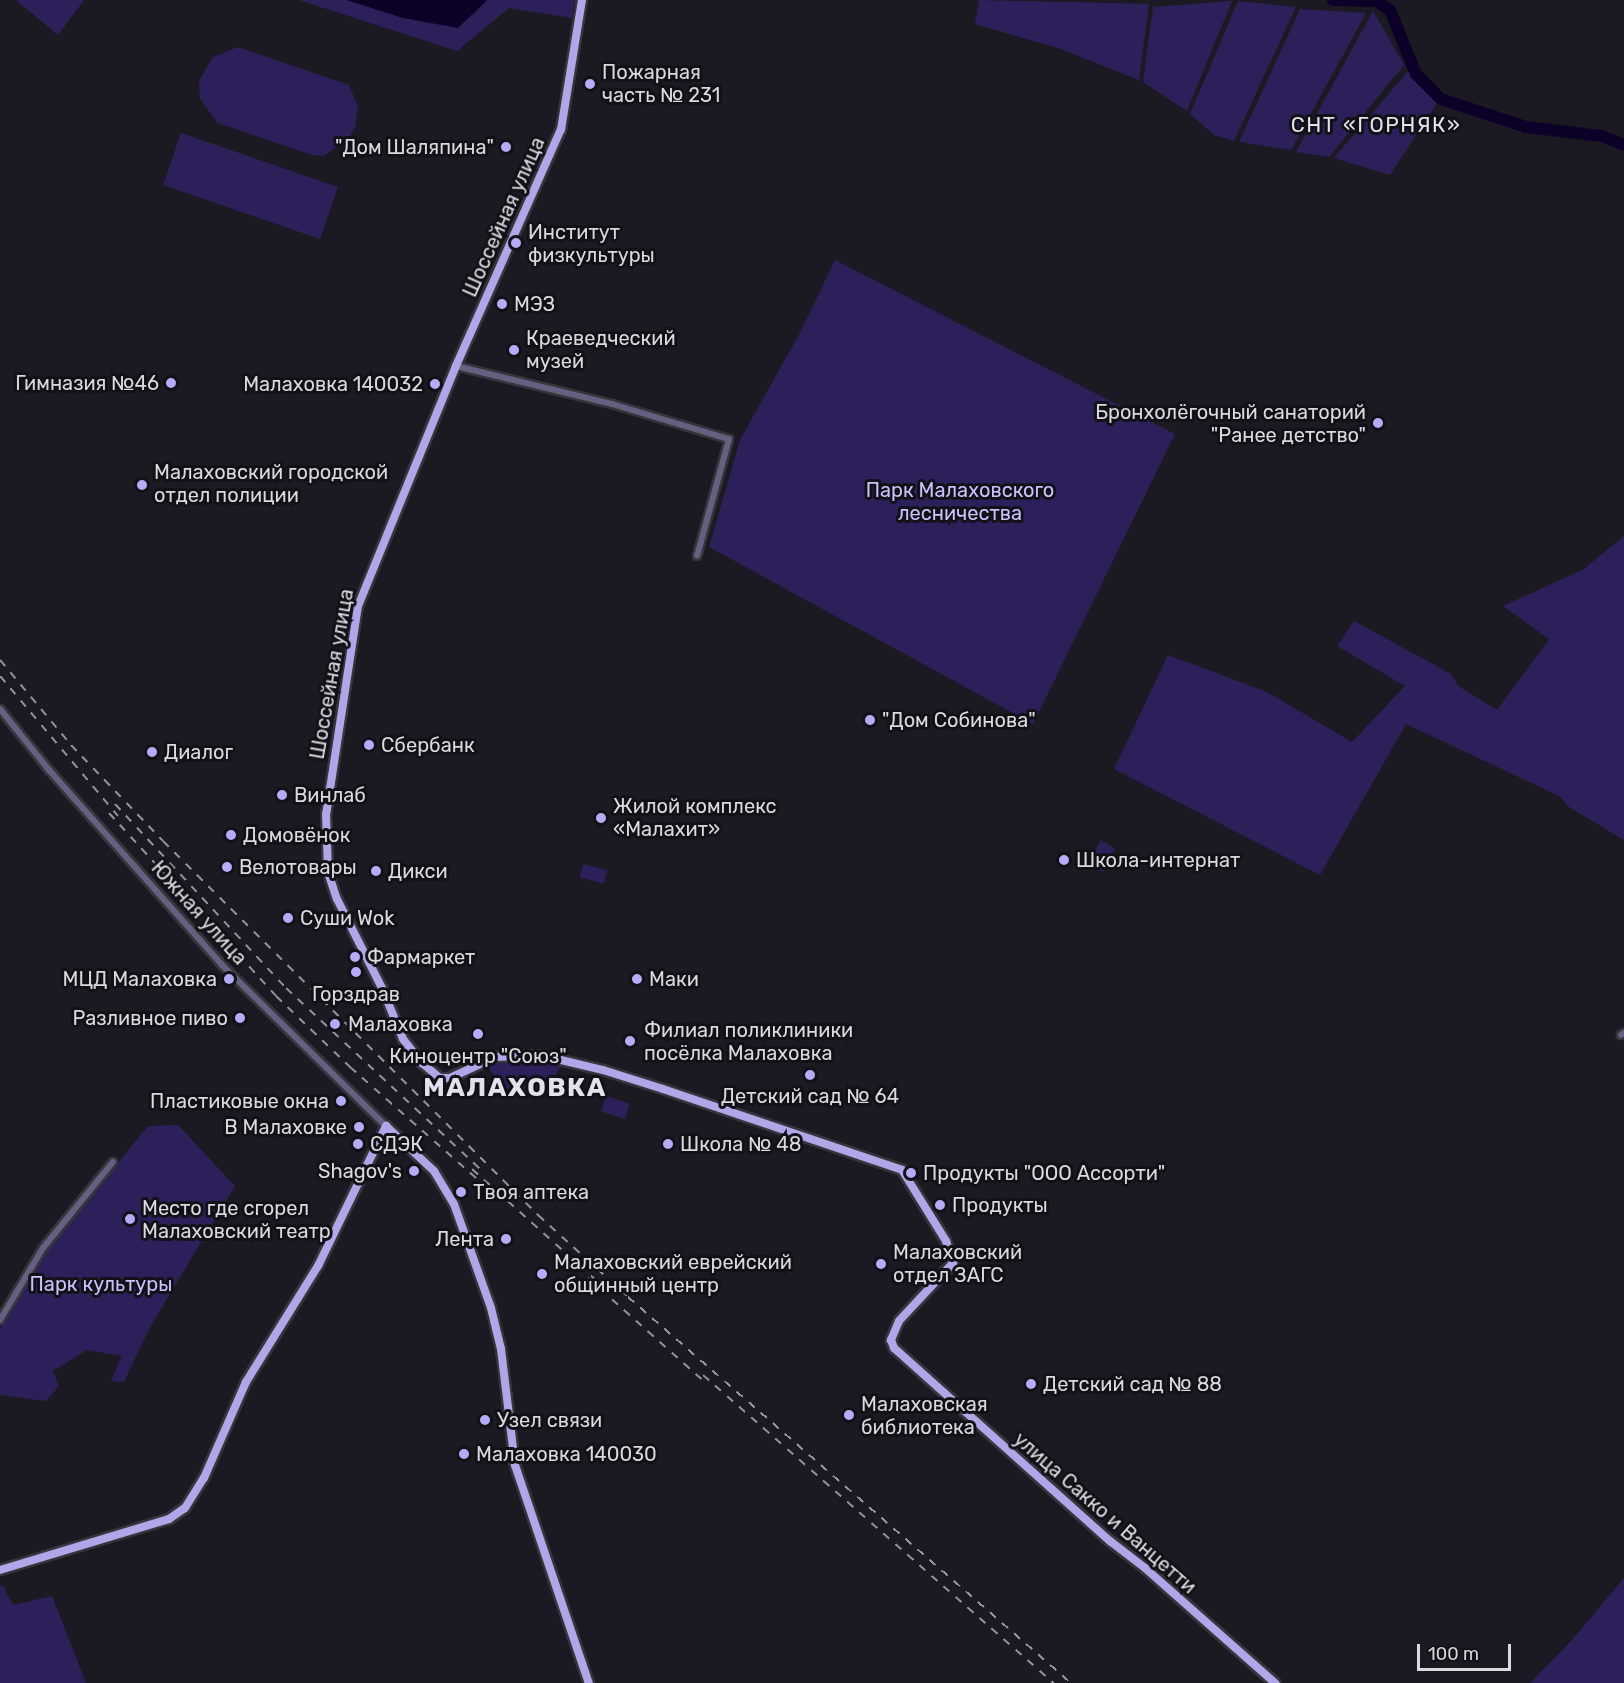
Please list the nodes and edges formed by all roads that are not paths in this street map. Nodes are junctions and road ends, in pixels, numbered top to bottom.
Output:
1 (582, 0) edge
2 (456, 366) junction
3 (697, 556) dead end
4 (0, 709) edge
5 (386, 1126) junction
6 (113, 1162) dead end
7 (0, 1320) edge
8 (891, 1340) joint
9 (0, 1570) edge
10 (589, 1683) edge
11 (1275, 1683) edge

1 - 2 main road, Шоссейная улица
2 - 3 street
2 - 8 main road, Шоссейная улица
4 - 5 street, Южная улица
5 - 9 main road
5 - 10 main road
6 - 7 street
8 - 11 main road, улица Сакко и Ванцетти

